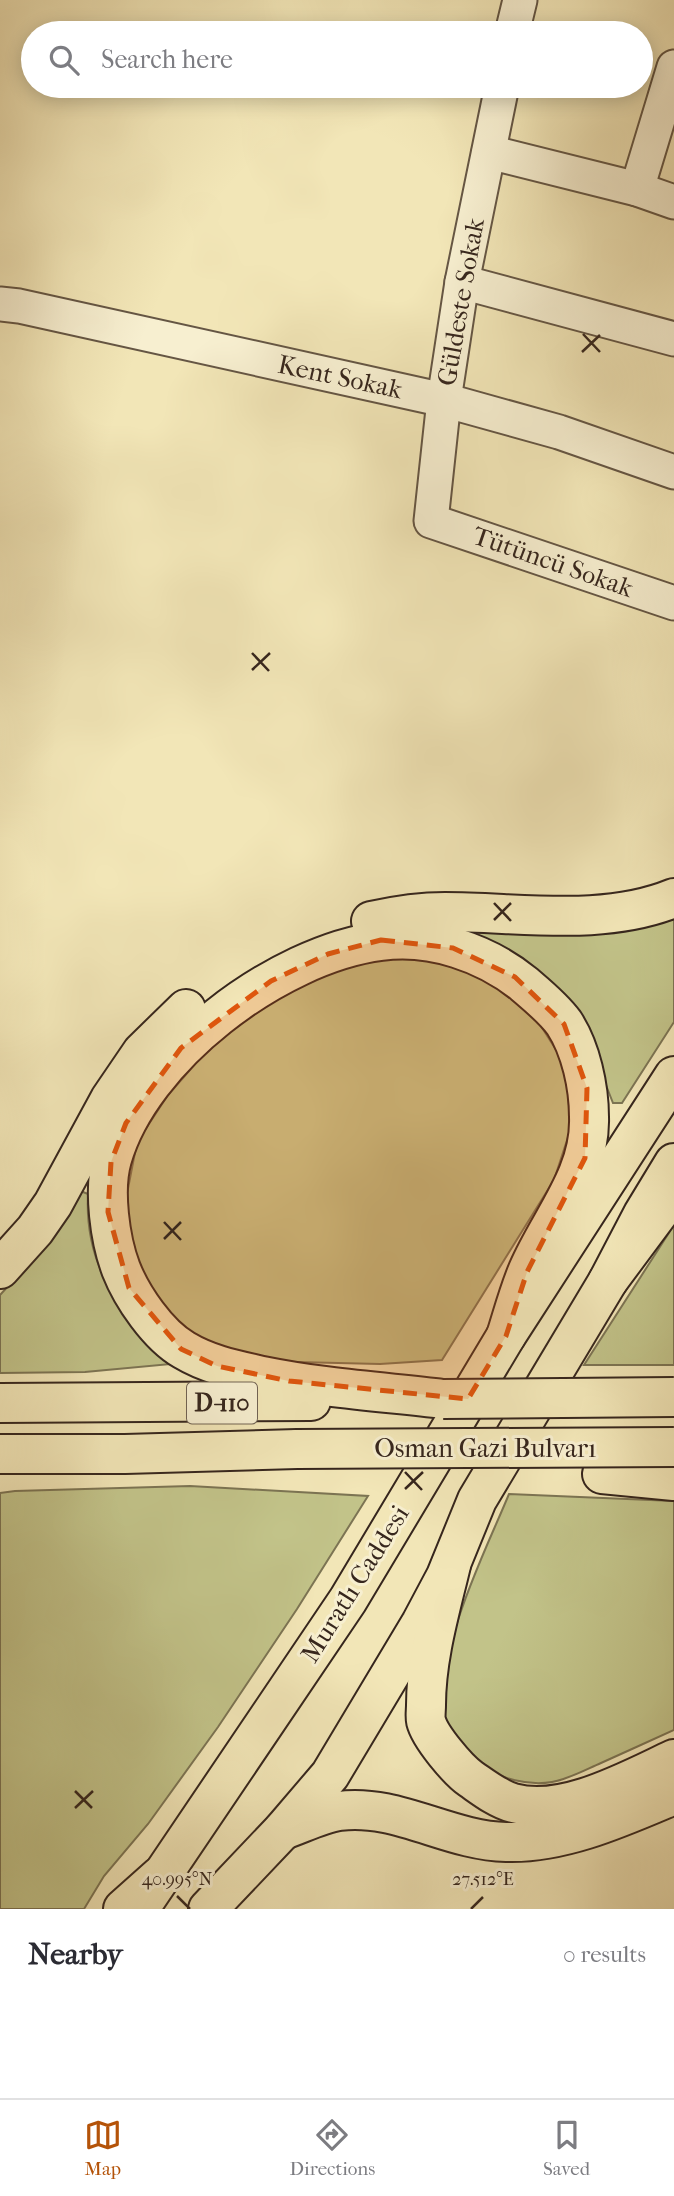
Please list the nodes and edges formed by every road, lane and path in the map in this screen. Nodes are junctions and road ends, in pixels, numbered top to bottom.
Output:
1 (520, 0) edge
2 (515, 21) edge
3 (674, 67) edge
4 (500, 98) edge
5 (489, 152) junction
6 (637, 190) junction
7 (674, 202) edge
8 (462, 282) junction
9 (0, 304) edge
10 (674, 339) edge
11 (444, 400) junction
12 (674, 472) edge
13 (431, 521) joint
14 (674, 603) edge
15 (674, 898) edge
16 (674, 1076) edge
17 (674, 1163) edge
18 (674, 1192) edge
19 (0, 1269) edge
20 (608, 1281) junction
21 (506, 1336) junction
22 (674, 1397) edge
23 (443, 1399) junction
24 (0, 1403) edge
25 (674, 1447) edge
26 (297, 1448) junction
27 (0, 1454) edge
28 (125, 1454) junction
29 (0, 1473) edge
30 (674, 1481) edge
31 (451, 1564) junction
32 (674, 1759) edge
33 (674, 1795) edge
34 (283, 1830) junction
35 (160, 1876) junction
36 (123, 1909) edge
37 (140, 1909) edge
38 (208, 1909) edge

1 - 2 street
3 - 6 street
4 - 5 street, Güldeste Sokak
5 - 6 street
5 - 8 street, Güldeste Sokak
6 - 7 street
8 - 10 street
8 - 11 street, Güldeste Sokak
9 - 11 street, Kent Sokak
11 - 12 street, Kent Sokak
11 - 13 street, Güldeste Sokak
13 - 14 street, Tütüncü Sokak
15 - 19 main road
16 - 21 main road, Muratlı Caddesi
17 - 20 main road
18 - 20 main road
20 - 31 main road
21 - 23 main road
21 - 35 main road, Muratlı Caddesi
22 - 23 main road, Osman Gazi Bulvarı / D-110, bridge
23 - 24 main road, D-110
25 - 26 main road, Osman Gazi Bulvarı / D-110, bridge
26 - 28 main road, D-110
26 - 30 main road, bridge
27 - 28 main road, D-110
28 - 29 main road
31 - 32 main road
31 - 34 main road
33 - 34 main road
34 - 38 main road
35 - 36 main road
35 - 37 main road, Muratlı Caddesi

